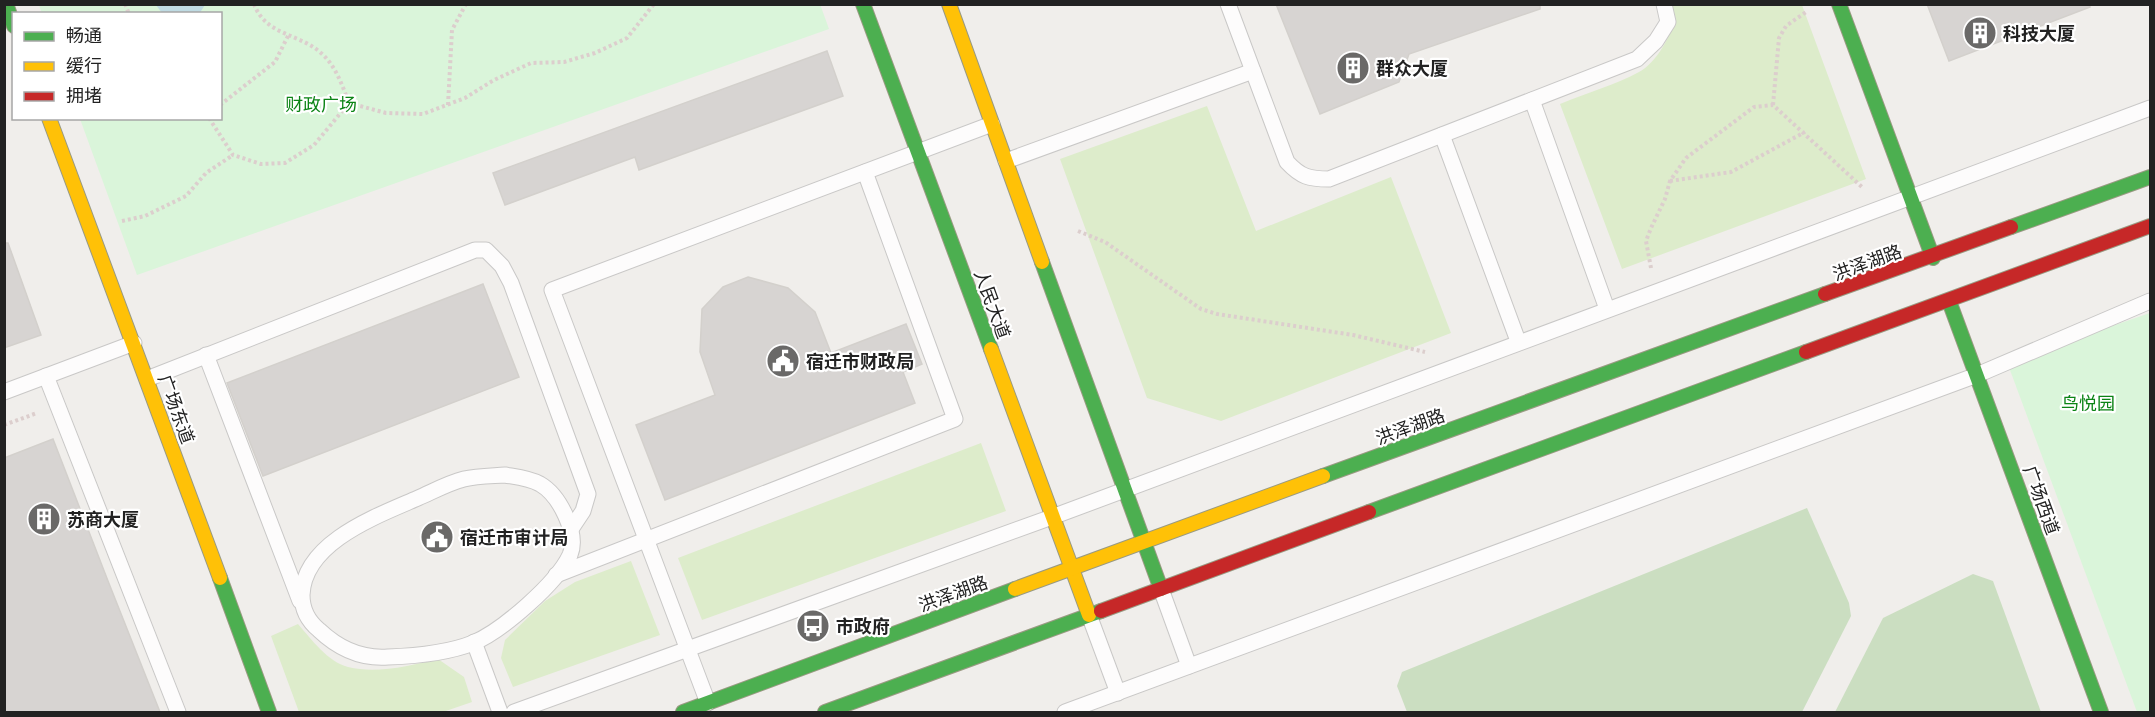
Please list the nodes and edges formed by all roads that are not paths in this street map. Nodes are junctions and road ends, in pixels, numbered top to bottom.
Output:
1 (6, 4) edge
2 (863, 4) edge
3 (949, 4) edge
4 (1228, 4) edge
5 (1664, 4) edge
6 (1839, 4) edge
7 (12, 20) edge
8 (1253, 71) junction
9 (1532, 100) junction
10 (2151, 108) edge
11 (50, 120) edge
12 (992, 124) junction
13 (1442, 135) junction
14 (918, 152) junction
15 (1006, 161) junction
16 (865, 172) junction
17 (2151, 177) edge
18 (1911, 198) junction
19 (2151, 226) edge
20 (1933, 258) junction
21 (1949, 301) junction
22 (2151, 301) edge
23 (1607, 309) junction
24 (1518, 341) junction
25 (134, 343) junction
26 (206, 356) junction
27 (1977, 375) junction
28 (46, 376) junction
29 (147, 379) junction
30 (4, 392) edge
31 (1125, 489) junction
32 (1052, 517) junction
33 (571, 529) junction
34 (645, 540) junction
35 (1144, 541) junction
36 (1071, 568) junction
37 (556, 575) junction
38 (1161, 589) junction
39 (302, 606) junction
40 (1089, 615) junction
41 (474, 642) junction
42 (686, 650) junction
43 (1189, 666) junction
44 (1118, 693) junction
45 (708, 703) junction
46 (178, 712) edge
47 (269, 712) edge
48 (500, 712) edge
49 (514, 712) edge
50 (683, 712) edge
51 (825, 712) edge
52 (1065, 712) edge
53 (2101, 712) edge

1 - 7 main road
2 - 14 main road, 人民大道
3 - 12 main road
4 - 8 lane
5 - 9 lane
6 - 18 main road
8 - 13 lane
8 - 15 lane
9 - 13 lane
9 - 23 lane
10 - 18 lane
11 - 25 main road, 广场东道
12 - 14 lane
12 - 15 main road
13 - 24 lane
14 - 16 lane
14 - 32 main road, 人民大道
15 - 31 main road
16 - 34 lane
16 - 34 lane
17 - 20 main road, 洪泽湖路
18 - 20 main road
18 - 23 lane
19 - 21 main road
20 - 35 main road, 洪泽湖路
21 - 27 main road, 广场西道
21 - 38 main road
22 - 27 lane
23 - 24 lane
24 - 31 lane
25 - 28 lane
25 - 29 main road, 广场东道
26 - 29 lane
26 - 33 lane
26 - 39 lane
27 - 43 lane
27 - 53 main road, 广场西道
28 - 30 lane
28 - 46 lane
29 - 47 main road, 广场东道
31 - 32 lane
31 - 35 main road
32 - 36 main road, 人民大道
32 - 42 lane
33 - 37 lane
33 - 39 lane
34 - 37 lane
34 - 42 lane
35 - 36 main road, 洪泽湖路
35 - 38 main road
36 - 40 main road, 人民大道
36 - 45 main road, 洪泽湖路
37 - 41 lane
38 - 40 main road
38 - 43 lane
39 - 41 lane
40 - 44 lane
40 - 51 main road
41 - 48 lane
42 - 45 lane
42 - 49 lane
43 - 44 lane
44 - 52 lane
45 - 50 main road, 洪泽湖路

